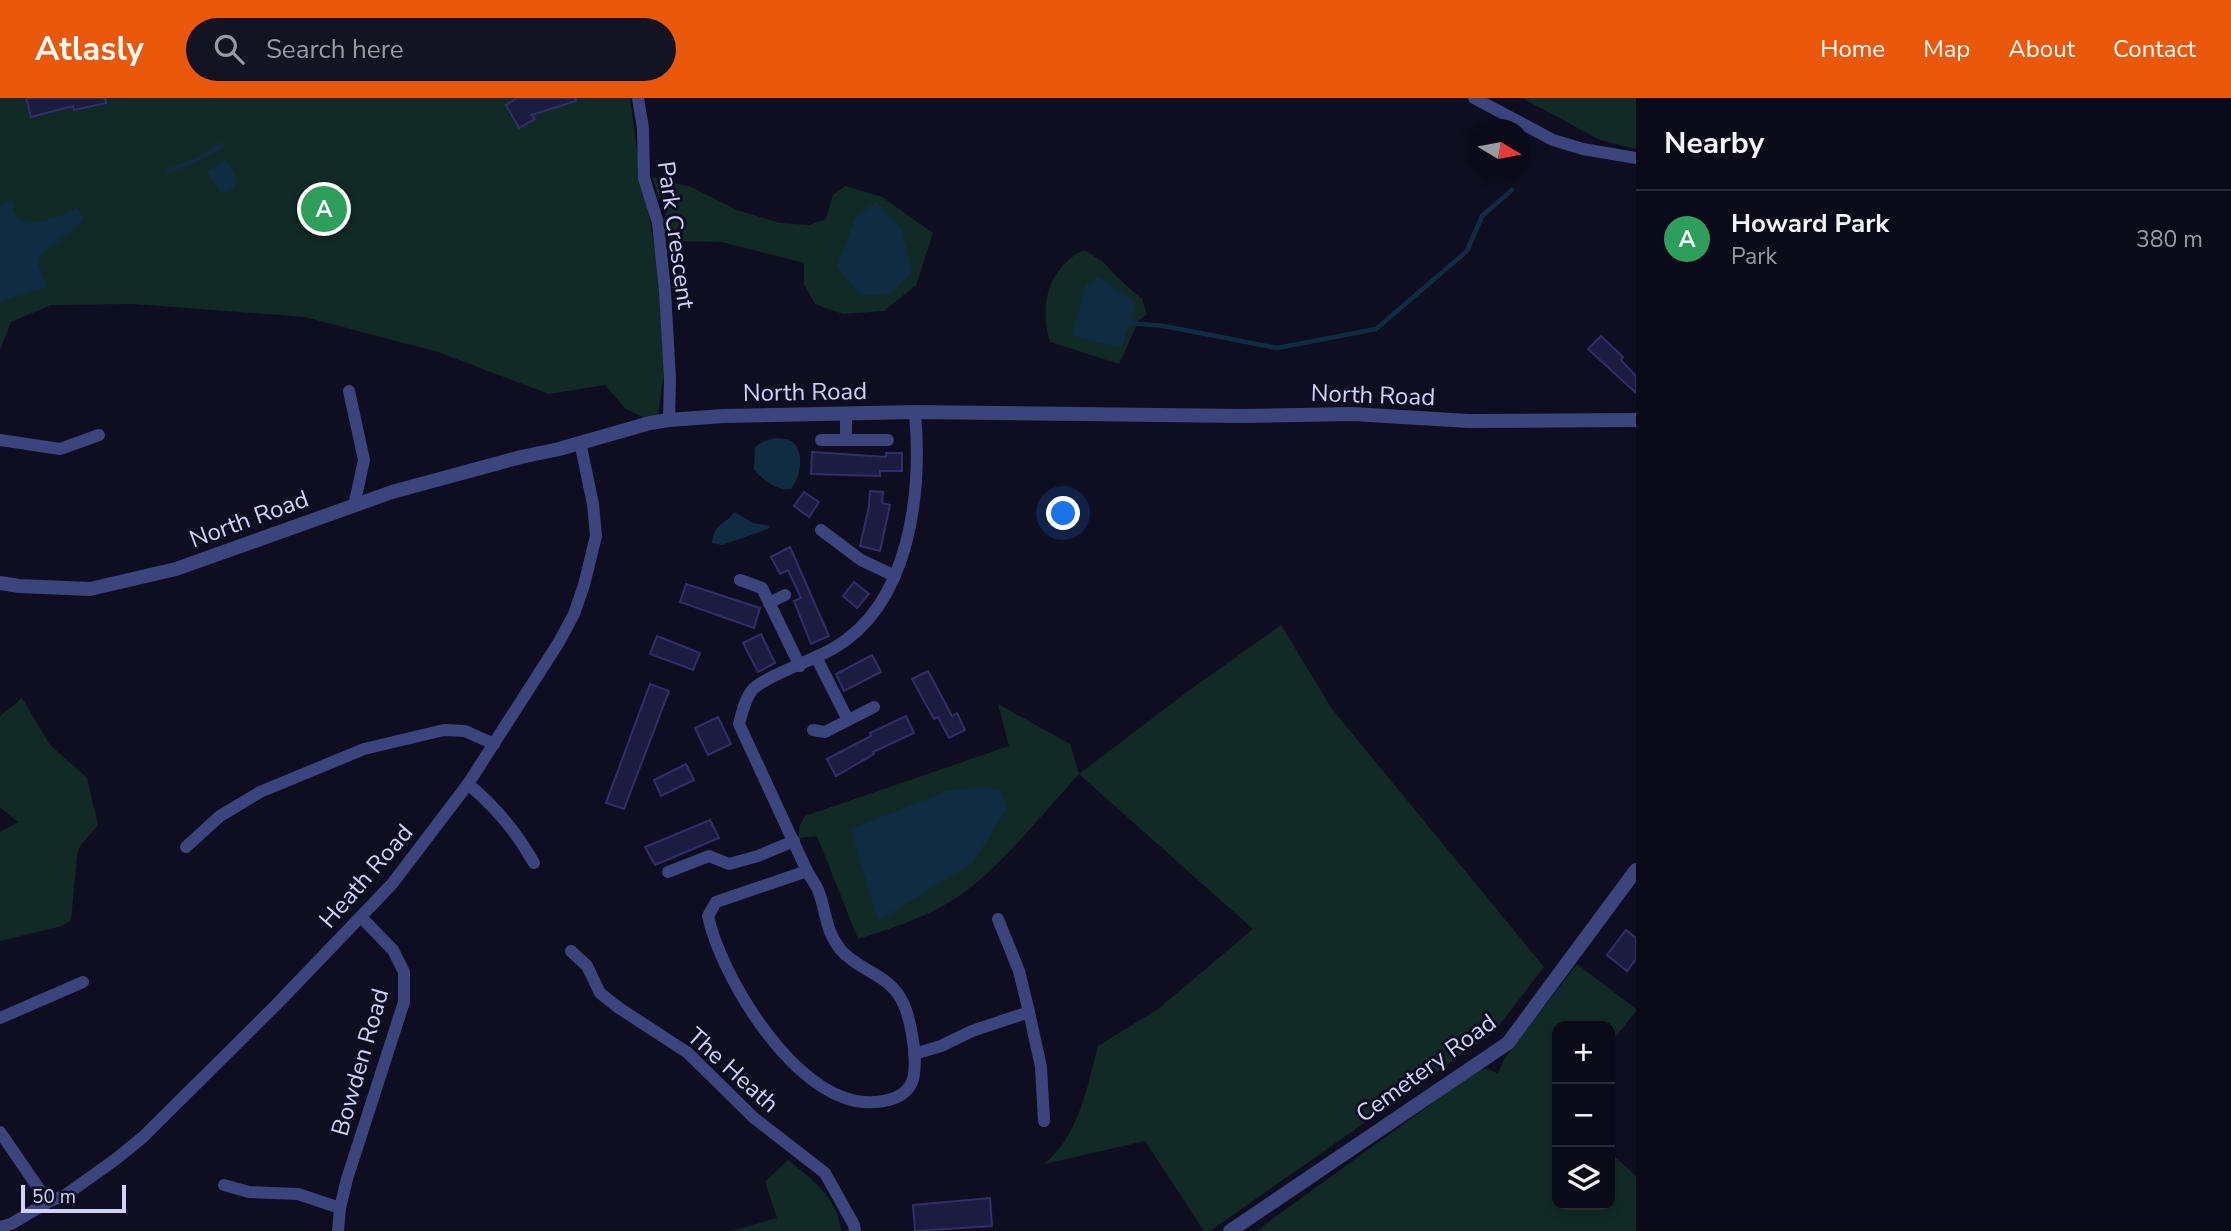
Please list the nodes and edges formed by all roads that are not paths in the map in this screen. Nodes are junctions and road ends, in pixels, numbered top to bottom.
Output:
1 (638, 98) edge
2 (1474, 98) edge
3 (1636, 158) edge
4 (349, 391) dead end
5 (915, 412) junction
6 (846, 414) junction
7 (668, 420) junction
8 (1636, 420) edge
9 (99, 435) dead end
10 (0, 440) edge
11 (821, 440) dead end
12 (846, 440) junction
13 (888, 440) dead end
14 (580, 442) junction
15 (354, 506) junction
16 (821, 530) dead end
17 (895, 576) junction
18 (740, 580) dead end
19 (0, 583) edge
20 (785, 595) dead end
21 (769, 603) junction
22 (816, 657) junction
23 (800, 666) junction
24 (874, 707) dead end
25 (848, 720) junction
26 (813, 730) dead end
27 (494, 744) junction
28 (468, 784) junction
29 (794, 841) junction
30 (186, 847) dead end
31 (534, 863) dead end
32 (1636, 870) edge
33 (807, 871) junction
34 (668, 872) dead end
35 (361, 917) junction
36 (998, 919) dead end
37 (571, 951) dead end
38 (83, 982) dead end
39 (1029, 1012) junction
40 (0, 1018) edge
41 (914, 1054) junction
42 (1044, 1121) dead end
43 (0, 1132) edge
44 (224, 1185) dead end
45 (48, 1202) junction
46 (340, 1208) junction
47 (0, 1227) edge
48 (338, 1231) edge
49 (855, 1231) edge
50 (1230, 1231) edge

1 - 7 street, Park Crescent
2 - 3 street
4 - 15 street
5 - 6 street, North Road
5 - 8 street, North Road
5 - 17 street
6 - 7 street, North Road
6 - 12 street
7 - 14 street, North Road
9 - 10 street
11 - 12 street
12 - 13 street
14 - 15 street, North Road
14 - 27 street, Heath Road
15 - 19 street, North Road
16 - 17 street
17 - 22 street
18 - 21 street
20 - 21 street
21 - 23 street
22 - 23 street
22 - 25 street
23 - 29 street
24 - 25 street
25 - 26 street
27 - 28 street, Heath Road
27 - 30 street
28 - 31 street
28 - 35 street, Heath Road
29 - 33 street
29 - 34 street
32 - 50 street, Cemetery Road
33 - 41 street
33 - 41 street
35 - 45 street, Heath Road
35 - 46 street, Bowden Road
36 - 39 street
37 - 49 street, The Heath
38 - 40 street
39 - 41 street
39 - 42 street
43 - 45 street
44 - 46 street
45 - 47 street, Heath Road
46 - 48 street, Bowden Road

